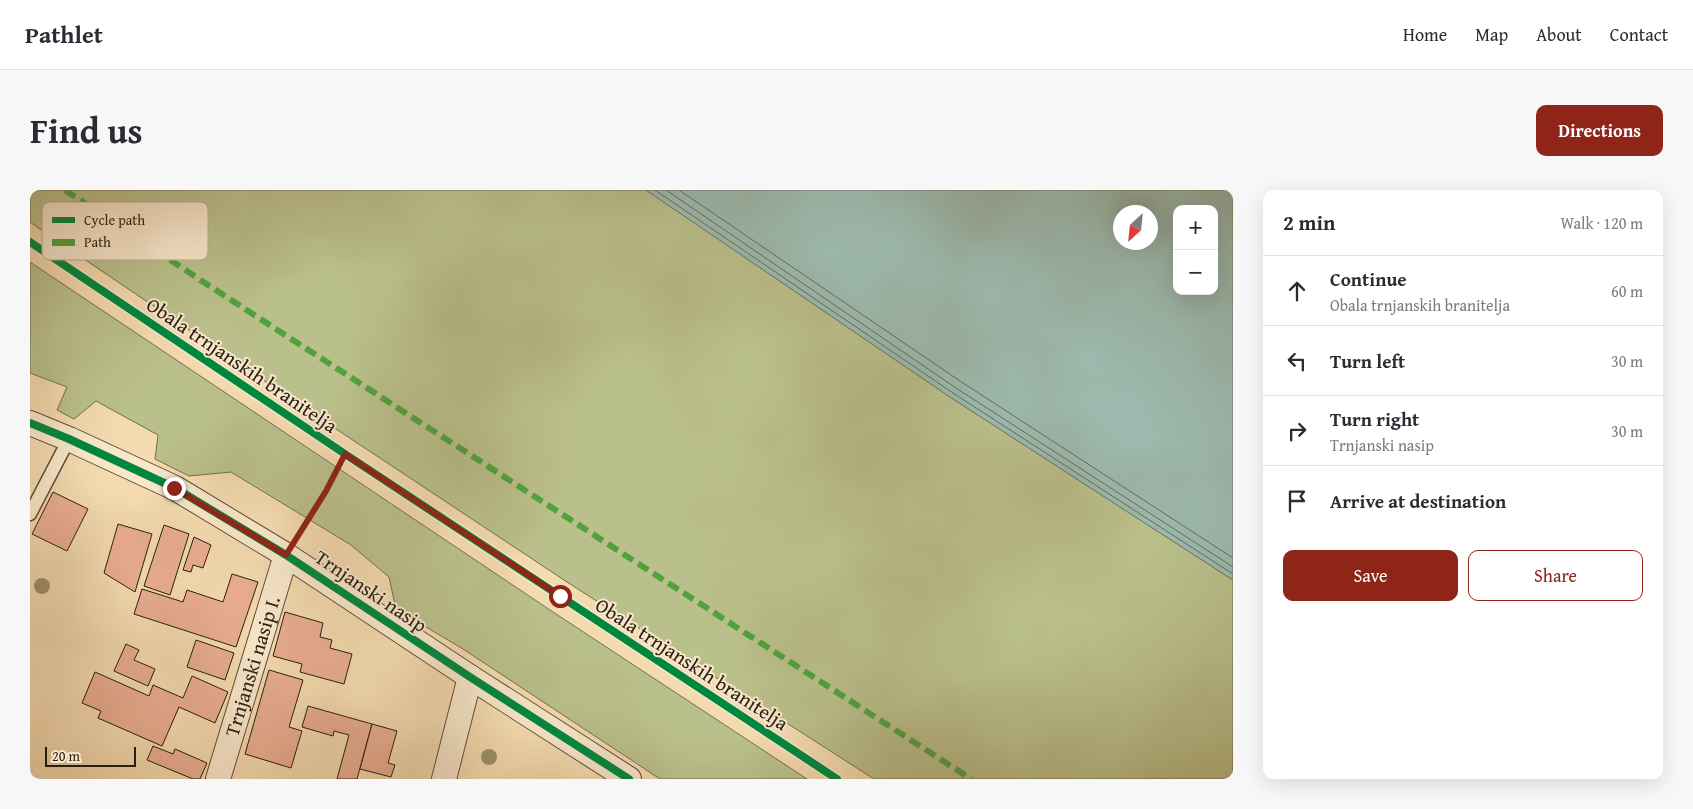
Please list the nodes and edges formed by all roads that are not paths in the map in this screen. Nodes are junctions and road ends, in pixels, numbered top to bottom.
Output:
1 (30, 423) edge
2 (69, 439) junction
3 (30, 514) edge
4 (286, 555) junction
5 (470, 677) junction
6 (218, 779) edge
7 (444, 779) edge
8 (629, 779) edge

1 - 2 street, Trnjanski nasip
2 - 3 lane
2 - 4 street, Trnjanski nasip
4 - 5 street, Trnjanski nasip
4 - 6 street, Trnjanski nasip I.
5 - 7 street
5 - 8 street, Trnjanski nasip

